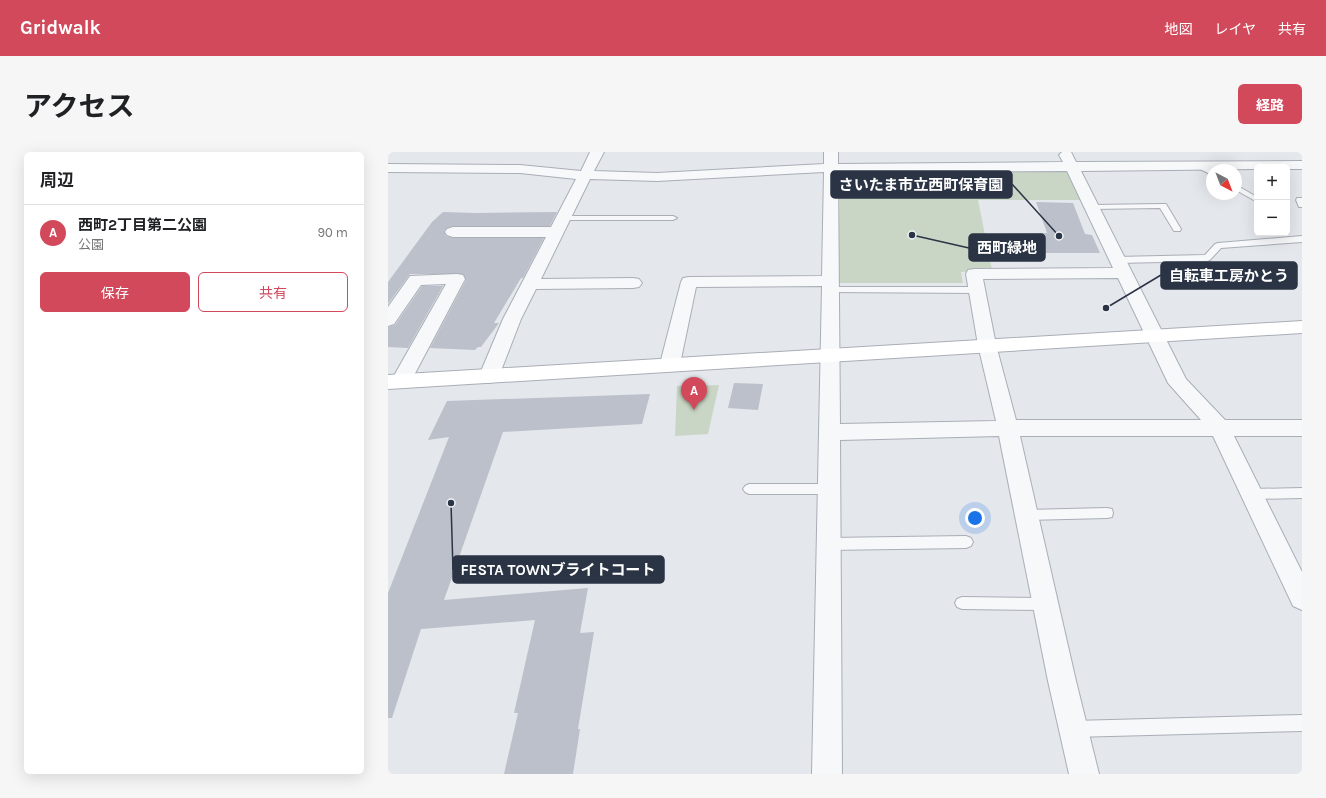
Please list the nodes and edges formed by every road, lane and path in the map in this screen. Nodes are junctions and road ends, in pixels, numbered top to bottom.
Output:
1 (597, 152) edge
2 (1065, 152) edge
3 (831, 160) edge
4 (1302, 166) edge
5 (1072, 167) junction
6 (388, 168) edge
7 (1242, 168) edge
8 (1206, 169) edge
9 (585, 176) junction
10 (1242, 191) edge
11 (1254, 198) edge
12 (1092, 207) junction
13 (673, 218) dead end
14 (560, 225) junction
15 (1177, 229) dead end
16 (453, 232) dead end
17 (1302, 239) edge
18 (1121, 267) junction
19 (633, 283) dead end
20 (530, 284) junction
21 (831, 286) junction
22 (978, 290) junction
23 (388, 320) edge
24 (1302, 327) edge
25 (1154, 335) junction
26 (987, 345) junction
27 (830, 354) junction
28 (670, 364) junction
29 (489, 376) junction
30 (395, 381) edge
31 (1008, 428) junction
32 (1220, 428) junction
33 (1302, 428) edge
34 (829, 432) junction
35 (749, 489) dead end
36 (829, 489) junction
37 (1302, 493) edge
38 (1252, 494) junction
39 (1107, 513) dead end
40 (1026, 515) junction
41 (966, 542) dead end
42 (828, 544) junction
43 (1302, 598) edge
44 (962, 603) dead end
45 (1045, 604) junction
46 (1302, 723) edge
47 (1073, 729) junction
48 (827, 774) edge
49 (1084, 774) edge

1 - 9 street
2 - 5 street
3 - 5 street
3 - 9 street
3 - 21 street
4 - 7 street
5 - 8 street
5 - 12 street
6 - 9 street
9 - 14 street
10 - 11 lane
12 - 15 lane
12 - 18 street
13 - 14 lane
14 - 16 street
14 - 20 street
17 - 18 lane
18 - 22 street
18 - 25 street
19 - 20 street
20 - 29 street
21 - 22 lane
21 - 27 street
21 - 28 street
22 - 26 street
23 - 30 street
24 - 25 street
25 - 26 street
25 - 32 street
26 - 27 street
26 - 31 street
27 - 28 street
27 - 34 street
28 - 29 street
29 - 30 street
31 - 32 street
31 - 34 street
31 - 40 street
32 - 33 street
32 - 38 street
34 - 36 street
35 - 36 lane
36 - 42 street
37 - 38 lane
38 - 43 street
39 - 40 lane
40 - 45 street
41 - 42 lane
42 - 48 street
44 - 45 lane
45 - 47 street
46 - 47 lane
47 - 49 street

